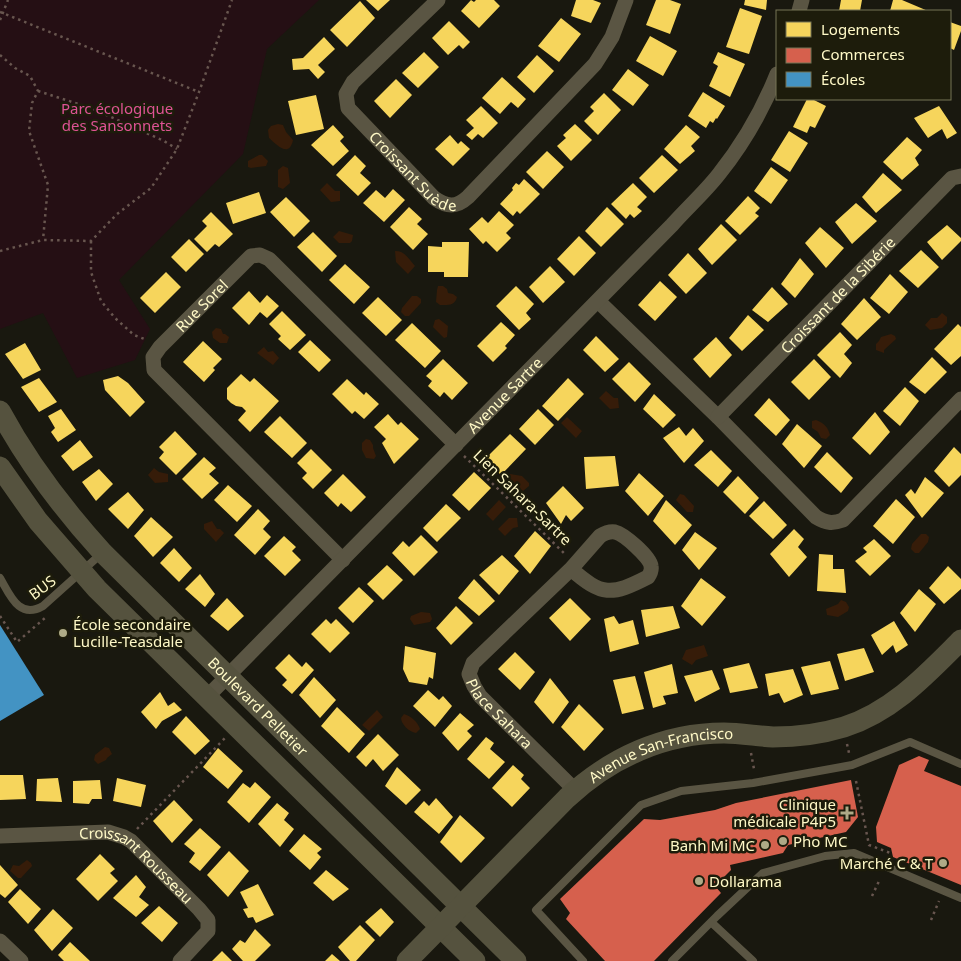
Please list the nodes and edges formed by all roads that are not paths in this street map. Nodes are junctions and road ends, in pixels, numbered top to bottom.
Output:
1 (438, 0) edge
2 (626, 0) edge
3 (776, 76) edge
4 (961, 176) edge
5 (598, 301) junction
6 (961, 399) edge
7 (0, 411) edge
8 (718, 418) junction
9 (456, 445) junction
10 (0, 467) edge
11 (102, 553) junction
12 (342, 560) junction
13 (573, 566) junction
14 (82, 572) junction
15 (0, 578) edge
16 (961, 640) edge
17 (227, 677) junction
18 (207, 697) junction
19 (961, 764) edge
20 (575, 790) junction
21 (0, 836) edge
22 (961, 898) edge
23 (460, 906) junction
24 (711, 922) junction
25 (440, 927) junction
26 (0, 941) edge
27 (20, 961) edge
28 (180, 961) edge
29 (407, 961) edge
30 (475, 961) edge
31 (516, 961) edge
32 (583, 961) edge
33 (672, 961) edge
34 (753, 961) edge

1 - 2 street, Croissant Suède
3 - 5 street, Avenue Sartre
4 - 8 street, Croissant de la Sibérie
5 - 8 street
5 - 9 street, Avenue Sartre
6 - 8 street
7 - 11 street, Boulevard Pelletier
9 - 12 street, Avenue Sartre
9 - 12 street, Rue Sorel
10 - 14 street, Boulevard Pelletier
11 - 14 lane
11 - 17 street, Boulevard Pelletier
12 - 17 street, Avenue Sartre
13 - 13 street, Place Sahara
13 - 20 street, Place Sahara
14 - 15 lane, BUS
14 - 18 street, Boulevard Pelletier
16 - 20 street, Avenue San-Francisco
17 - 18 street, Avenue Sartre
17 - 23 street, Boulevard Pelletier
18 - 25 street, Boulevard Pelletier
19 - 32 lane
20 - 23 street, Avenue San-Francisco
21 - 28 street, Croissant Rousseau
22 - 24 lane
23 - 25 street, Avenue San-Francisco
23 - 31 street, Boulevard Pelletier
24 - 33 lane
24 - 34 lane
25 - 29 street, Avenue San-Francisco
25 - 30 street, Boulevard Pelletier
26 - 27 street

